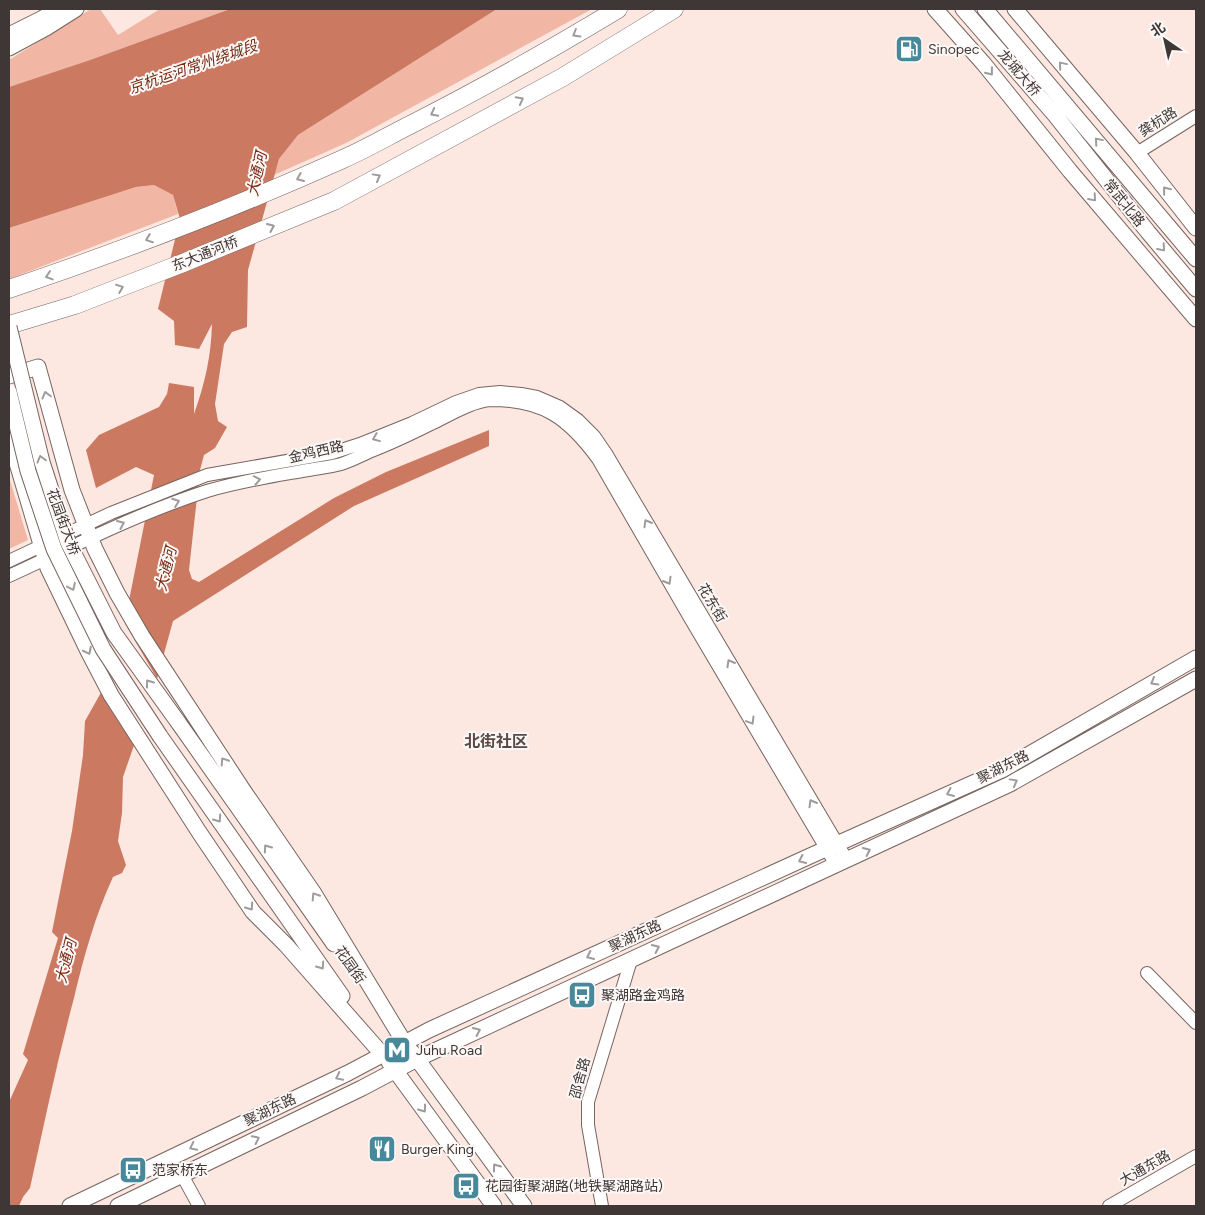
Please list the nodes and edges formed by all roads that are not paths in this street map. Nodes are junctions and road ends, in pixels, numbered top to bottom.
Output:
1 (57, 9) edge
2 (76, 9) edge
3 (618, 9) edge
4 (674, 9) edge
5 (935, 9) edge
6 (963, 9) edge
7 (985, 9) edge
8 (1015, 9) edge
9 (9, 35) edge
10 (9, 48) edge
11 (1066, 103) joint
12 (1055, 115) joint
13 (1196, 116) edge
14 (1136, 153) junction
15 (1196, 228) edge
16 (1196, 259) edge
17 (1196, 288) edge
18 (9, 289) edge
19 (1196, 319) edge
20 (9, 326) edge
21 (9, 376) edge
22 (9, 392) edge
23 (520, 398) junction
24 (9, 436) edge
25 (88, 532) junction
26 (43, 553) junction
27 (9, 561) edge
28 (9, 576) edge
29 (1196, 658) edge
30 (1196, 679) edge
31 (178, 722) joint
32 (160, 736) joint
33 (831, 846) junction
34 (841, 863) junction
35 (631, 960) junction
36 (1147, 973) dead end
37 (1196, 1023) edge
38 (404, 1042) junction
39 (382, 1054) junction
40 (417, 1059) junction
41 (394, 1070) junction
42 (1196, 1156) edge
43 (182, 1175) junction
44 (70, 1206) edge
45 (118, 1206) edge
46 (199, 1206) edge
47 (494, 1206) edge
48 (524, 1206) edge
49 (602, 1206) edge
50 (1109, 1206) edge

1 - 9 main road
2 - 10 main road
3 -> 18 highway
20 -> 4 highway, 东大通河桥
5 -> 19 main road
6 - 12 main road, 龙城大桥
7 - 11 main road, 龙城大桥
14 -> 8 main road
16 -> 11 main road, 常武北路
12 -> 17 main road, 常武北路
13 - 14 street, 龚杭路
15 -> 14 main road
31 -> 20 main road, 花园街大桥, bridge
25 -> 21 main road
22 -> 32 main road, 花园街大桥, bridge
25 -> 23 street, 金鸡西路
23 -> 25 street, 金鸡西路
23 - 33 street, 花东街
24 - 26 main road
25 - 26 street
38 -> 25 main road
26 - 27 street
26 - 28 street
26 -> 39 main road
29 -> 33 main road, 聚湖东路
34 -> 30 main road, 聚湖东路
38 -> 31 main road, 花园街
32 -> 39 main road, 花园街
33 - 34 street, 花东街
33 -> 38 main road, 聚湖东路
35 -> 34 main road, 聚湖东路
40 -> 35 main road, 聚湖东路
35 - 49 street, 邵舍路
36 - 37 street
38 - 39 main road, 聚湖东路
38 - 40 main road, 花园街
39 - 41 main road, 花园街
39 -> 44 main road, 聚湖东路
40 - 41 main road, 聚湖东路
48 -> 40 main road, 花园街
43 -> 41 main road, 聚湖东路
41 -> 47 main road, 花园街
42 - 50 street, 大通东路
43 - 45 main road, 聚湖东路
43 - 46 street

